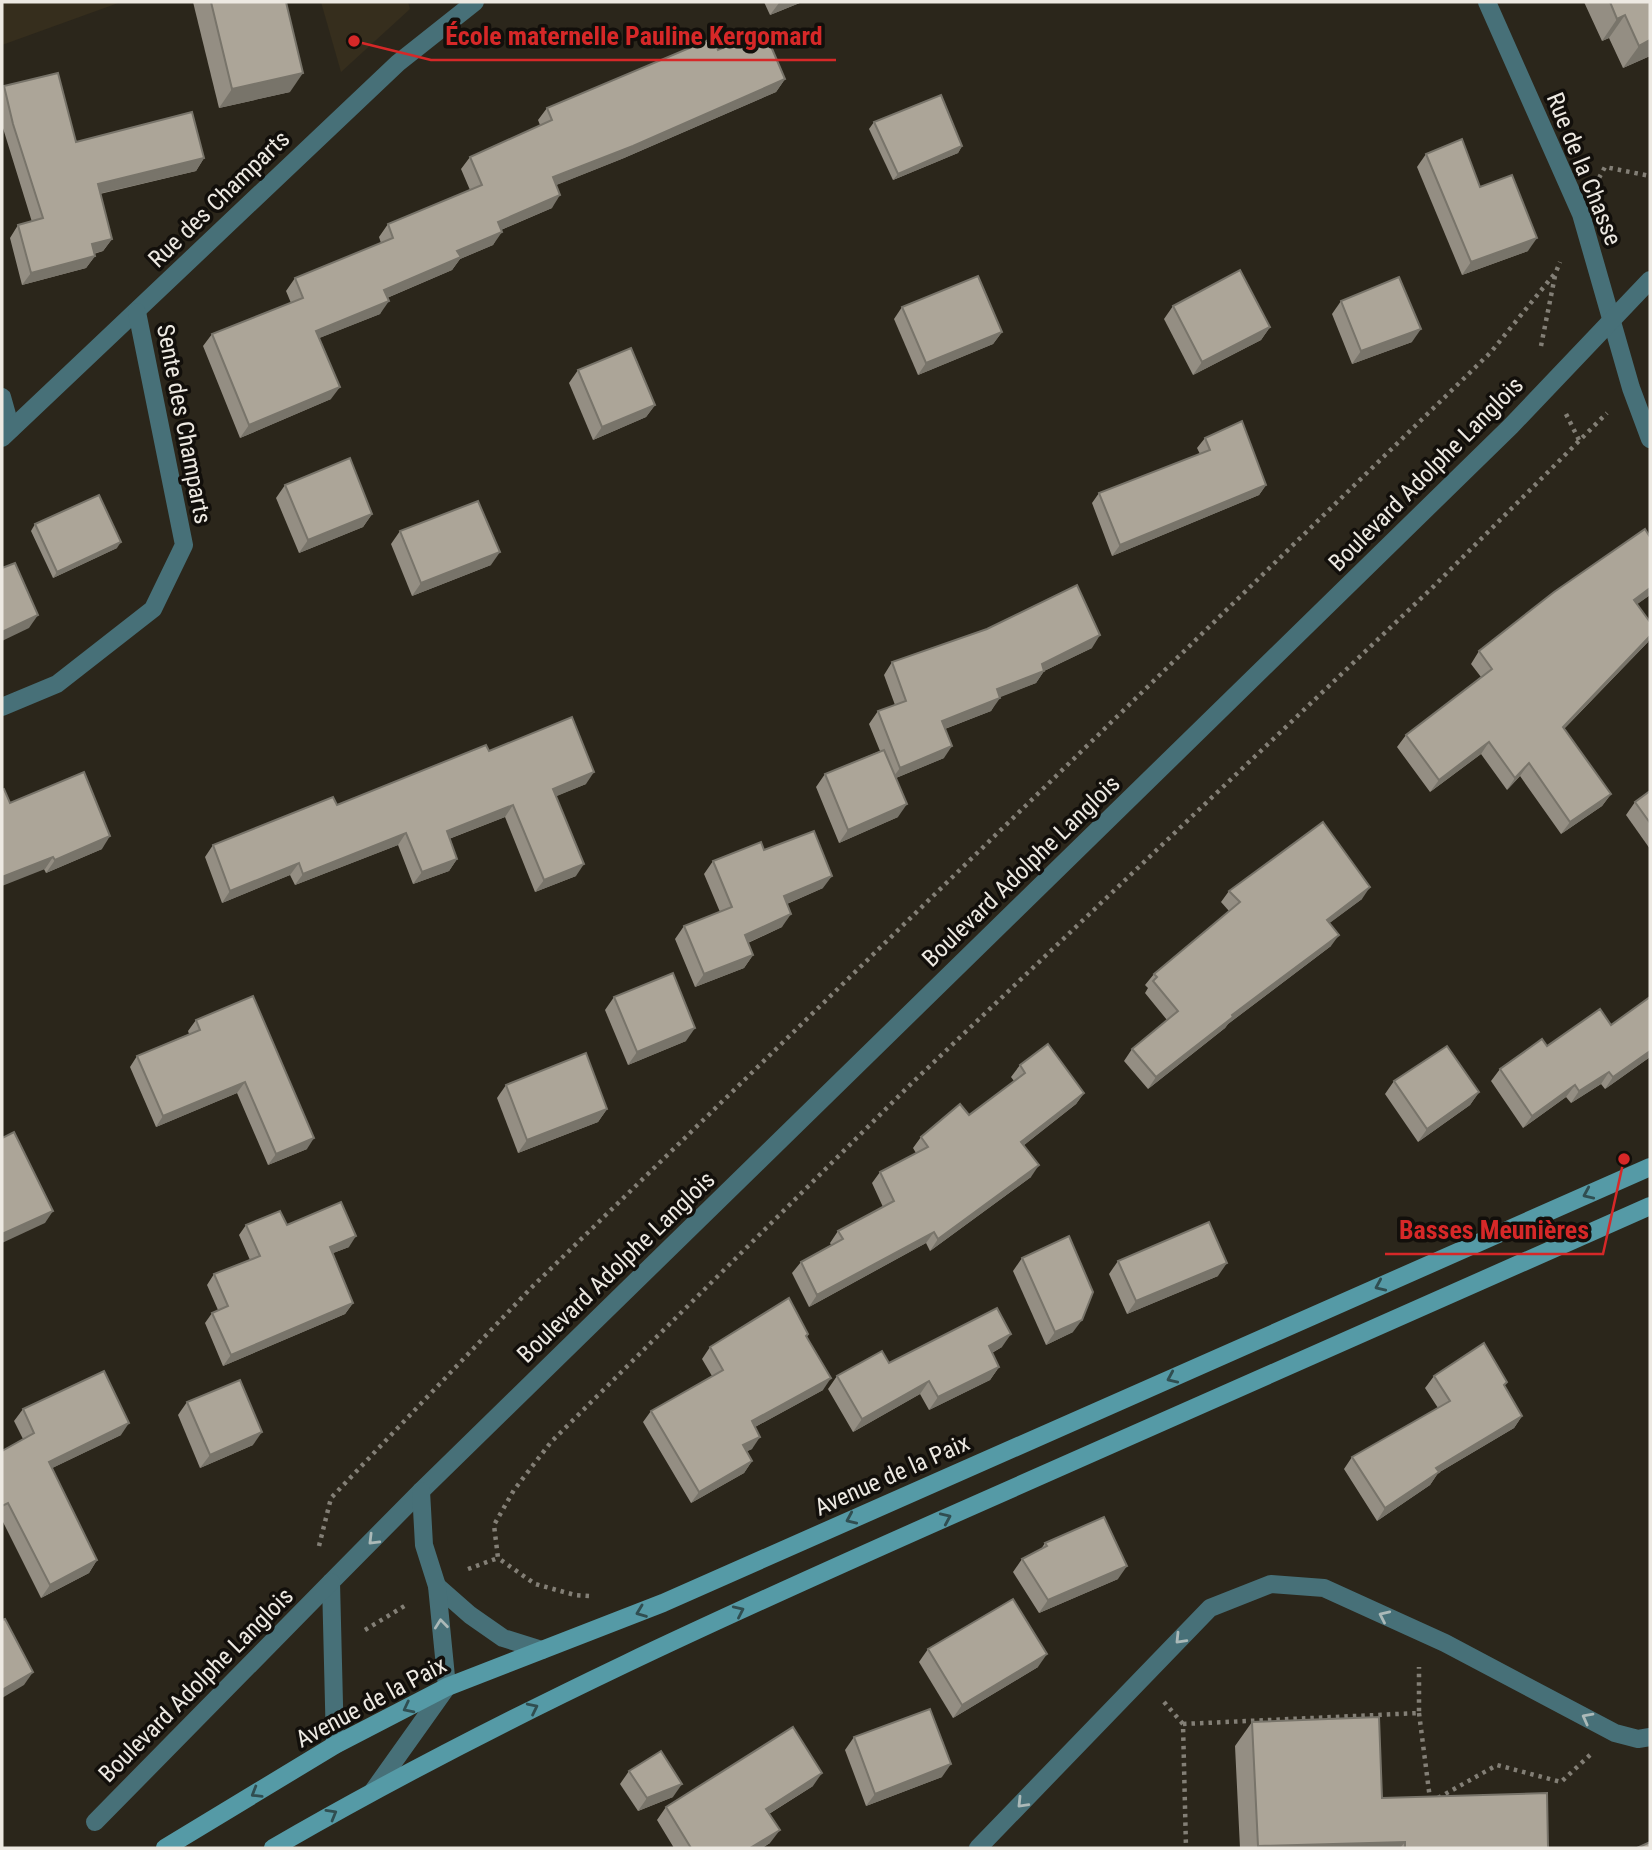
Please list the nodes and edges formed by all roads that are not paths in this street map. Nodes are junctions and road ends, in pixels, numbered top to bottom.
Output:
1 (475, 2) edge
2 (1487, 2) edge
3 (1650, 280) edge
4 (137, 312) junction
5 (1612, 321) junction
6 (2, 397) edge
7 (6, 434) edge
8 (1650, 439) edge
9 (2, 707) edge
10 (1650, 1167) edge
11 (1650, 1206) edge
12 (421, 1491) junction
13 (331, 1582) junction
14 (437, 1586) junction
15 (542, 1650) junction
16 (447, 1687) junction
17 (1650, 1737) edge
18 (335, 1745) junction
19 (373, 1791) junction
20 (95, 1822) dead end
21 (165, 1848) edge
22 (273, 1848) edge
23 (978, 1848) edge

1 - 4 street, Rue des Champarts
2 - 5 street, Rue de la Chasse
3 - 5 street, Boulevard Adolphe Langlois
4 - 7 street, Rue des Champarts
4 - 9 street, Sente des Champarts
5 - 8 street, Rue de la Chasse
5 - 12 street, Boulevard Adolphe Langlois
6 - 7 street
10 -> 15 street, Avenue de la Paix
19 -> 11 street
12 -> 13 street, Boulevard Adolphe Langlois
12 - 14 street
13 - 18 street, Boulevard Adolphe Langlois
13 - 20 street, Boulevard Adolphe Langlois
14 - 15 street
16 -> 14 street
15 - 16 street, Avenue de la Paix
16 -> 18 street, Avenue de la Paix
16 - 19 street
17 -> 23 street
18 -> 21 street, Avenue de la Paix
22 -> 19 street

